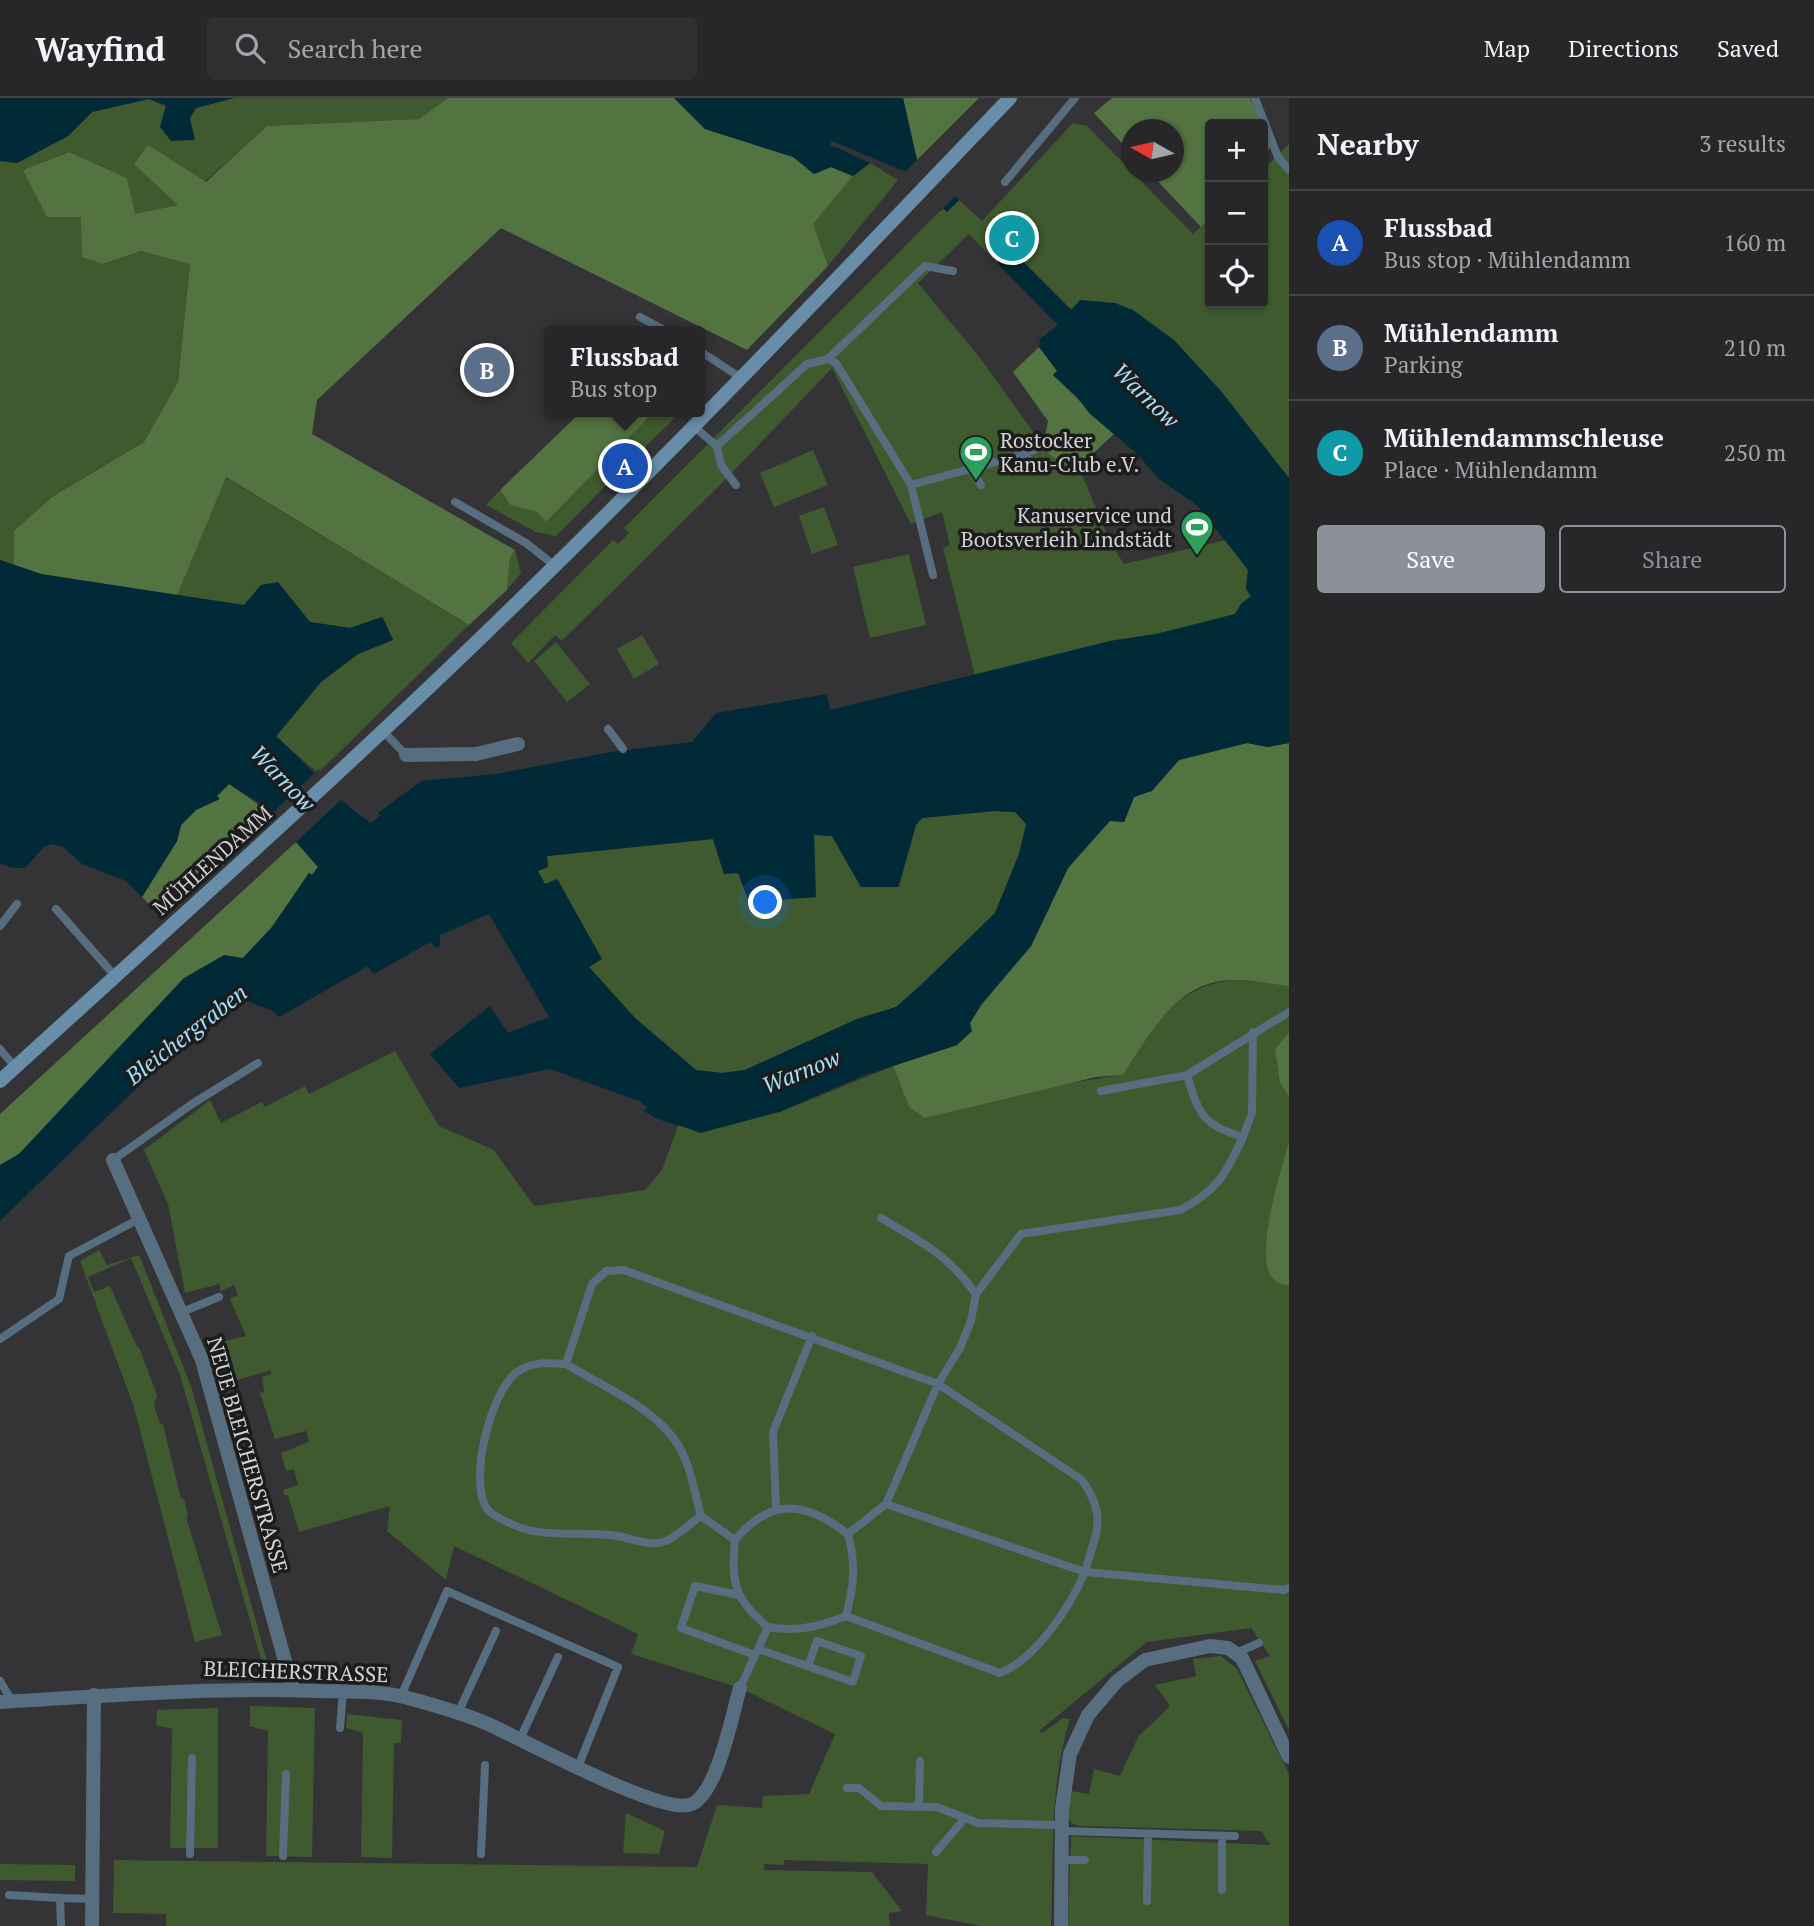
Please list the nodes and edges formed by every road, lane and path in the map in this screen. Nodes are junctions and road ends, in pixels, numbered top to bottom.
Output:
1 (1010, 98) edge
2 (1075, 98) edge
3 (1255, 98) edge
4 (1289, 170) edge
5 (1005, 181) dead end
6 (953, 271) dead end
7 (640, 317) dead end
8 (657, 326) edge
9 (705, 354) edge
10 (828, 359) junction
11 (741, 378) junction
12 (705, 414) edge
13 (702, 417) edge
14 (693, 426) junction
15 (717, 446) junction
16 (1043, 446) dead end
17 (1021, 456) junction
18 (1038, 465) dead end
19 (971, 469) junction
20 (736, 485) dead end
21 (911, 485) junction
22 (981, 485) dead end
23 (455, 502) dead end
24 (555, 566) junction
25 (933, 575) dead end
26 (608, 729) dead end
27 (383, 731) junction
28 (518, 744) dead end
29 (623, 749) dead end
30 (406, 755) joint
31 (17, 904) dead end
32 (56, 909) dead end
33 (0, 926) edge
34 (115, 976) junction
35 (1289, 1012) edge
36 (1253, 1032) junction
37 (0, 1049) edge
38 (258, 1063) dead end
39 (15, 1067) junction
40 (1187, 1075) junction
41 (0, 1081) edge
42 (1101, 1091) dead end
43 (1243, 1137) junction
44 (113, 1160) joint
45 (881, 1218) dead end
46 (139, 1219) junction
47 (976, 1294) junction
48 (219, 1297) dead end
49 (182, 1312) junction
50 (812, 1336) junction
51 (0, 1339) edge
52 (566, 1364) junction
53 (938, 1384) junction
54 (886, 1504) junction
55 (776, 1508) junction
56 (701, 1516) junction
57 (848, 1534) junction
58 (734, 1539) junction
59 (1085, 1572) junction
60 (1289, 1588) edge
61 (739, 1595) junction
62 (846, 1616) junction
63 (768, 1627) junction
64 (496, 1631) dead end
65 (1259, 1643) dead end
66 (757, 1652) junction
67 (1236, 1653) junction
68 (558, 1657) dead end
69 (808, 1666) junction
70 (0, 1681) edge
71 (740, 1688) joint
72 (293, 1690) junction
73 (343, 1692) junction
74 (94, 1695) junction
75 (401, 1696) junction
76 (6, 1701) edge
77 (458, 1713) junction
78 (340, 1728) dead end
79 (520, 1739) junction
80 (1285, 1741) edge
81 (1289, 1757) edge
82 (192, 1758) dead end
83 (920, 1761) dead end
84 (485, 1765) dead end
85 (578, 1767) junction
86 (286, 1774) dead end
87 (847, 1788) dead end
88 (919, 1807) junction
89 (965, 1818) junction
90 (1062, 1828) junction
91 (1149, 1834) junction
92 (1222, 1836) junction
93 (1235, 1836) dead end
94 (936, 1852) dead end
95 (190, 1854) dead end
96 (481, 1854) dead end
97 (283, 1856) dead end
98 (1062, 1860) junction
99 (1085, 1860) dead end
100 (1222, 1890) dead end
101 (9, 1895) dead end
102 (60, 1898) junction
103 (92, 1899) junction
104 (1147, 1901) dead end
105 (61, 1926) edge
106 (92, 1926) edge
107 (1061, 1926) edge

1 - 11 main road, MÜHLENDAMM
2 - 5 lane
3 - 4 lane
6 - 10 lane
7 - 8 lane
9 - 11 lane
10 - 15 lane
10 - 21 lane
11 - 12 main road, MÜHLENDAMM
13 - 14 main road, MÜHLENDAMM
14 - 15 lane
14 - 24 main road, MÜHLENDAMM
15 - 20 lane
16 - 17 lane
17 - 18 lane
17 - 19 lane
19 - 21 lane
19 - 22 lane
21 - 25 lane
23 - 24 lane
24 - 27 main road, MÜHLENDAMM
26 - 29 lane
27 - 30 lane
27 - 34 main road, MÜHLENDAMM
28 - 30 street
31 - 33 lane
32 - 34 lane
34 - 39 main road, MÜHLENDAMM
35 - 36 lane
36 - 40 lane
36 - 43 lane
37 - 39 lane
38 - 44 lane
39 - 41 main road, MÜHLENDAMM
40 - 42 lane
40 - 43 lane
43 - 47 lane
44 - 46 street, NEUE BLEICHERSTRASSE
45 - 47 lane
46 - 49 street, NEUE BLEICHERSTRASSE
46 - 51 lane
47 - 53 lane
48 - 49 lane
49 - 72 street, NEUE BLEICHERSTRASSE
50 - 52 lane
50 - 53 lane
50 - 55 lane
52 - 56 lane
52 - 56 lane
53 - 54 lane
53 - 59 lane
54 - 57 lane
54 - 59 lane
55 - 57 lane
55 - 58 lane
56 - 58 lane
57 - 62 lane
58 - 61 lane
59 - 60 lane
59 - 62 lane
61 - 63 lane
61 - 66 lane
62 - 63 lane
63 - 66 lane
64 - 77 lane
65 - 67 lane
66 - 69 lane
66 - 71 lane
67 - 80 street
67 - 90 street
68 - 79 lane
69 - 69 lane
70 - 76 lane
71 - 85 street, BLEICHERSTRASSE
72 - 73 street, BLEICHERSTRASSE
72 - 74 street, BLEICHERSTRASSE
73 - 75 street, BLEICHERSTRASSE
73 - 78 lane
74 - 76 street, BLEICHERSTRASSE
74 - 103 street
75 - 77 street, BLEICHERSTRASSE
75 - 85 lane
77 - 79 street, BLEICHERSTRASSE
79 - 85 street, BLEICHERSTRASSE
80 - 81 street
82 - 95 lane
83 - 88 lane
84 - 96 lane
86 - 97 lane
87 - 88 lane
88 - 89 lane
89 - 90 lane
89 - 94 lane
90 - 91 lane
90 - 98 street
91 - 92 lane
91 - 104 lane
92 - 93 lane
92 - 100 lane
98 - 99 lane
98 - 107 street
101 - 102 lane
102 - 103 lane
102 - 105 lane
103 - 106 street

